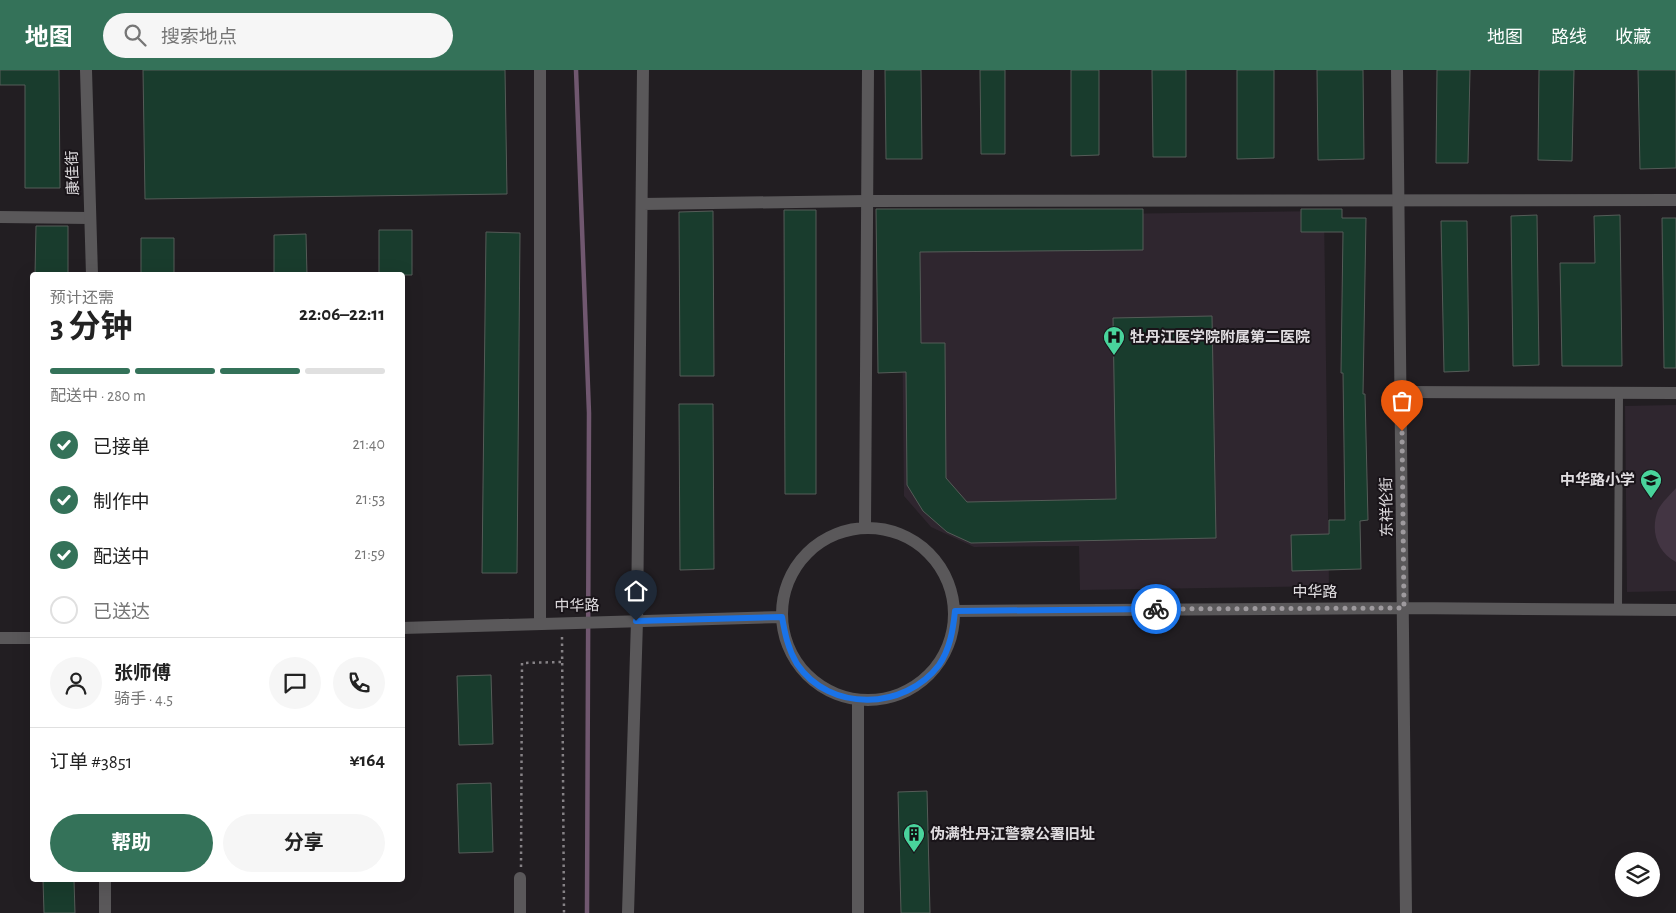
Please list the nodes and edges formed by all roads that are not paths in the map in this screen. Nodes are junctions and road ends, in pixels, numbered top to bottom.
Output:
1 (86, 70) edge
2 (540, 70) edge
3 (643, 70) edge
4 (868, 70) edge
5 (1397, 70) edge
6 (1676, 200) edge
7 (867, 201) junction
8 (1399, 201) junction
9 (642, 204) junction
10 (0, 217) edge
11 (90, 218) junction
12 (92, 272) edge
13 (1401, 392) junction
14 (1619, 393) junction
15 (1676, 394) edge
16 (865, 527) junction
17 (1404, 608) junction
18 (1618, 610) junction
19 (1676, 610) edge
20 (955, 611) junction
21 (782, 617) junction
22 (636, 621) junction
23 (540, 623) junction
24 (405, 628) edge
25 (0, 638) edge
26 (30, 638) edge
27 (858, 700) junction
28 (520, 878) road end
29 (105, 882) edge
30 (105, 913) edge
31 (520, 913) edge
32 (628, 913) edge
33 (858, 913) edge
34 (1406, 913) edge

1 - 11 street, 康佳街
2 - 23 street
3 - 9 street
4 - 7 street
5 - 8 street, 东祥伦街
6 - 8 street
7 - 8 street
7 - 9 street
7 - 16 street
8 - 13 street, 东祥伦街
9 - 22 street
10 - 11 street
11 - 12 street, 康佳街
13 - 14 street
13 - 17 street, 东祥伦街
14 - 15 street
14 - 18 lane
16 - 20 street
16 - 21 street
17 - 18 street, 中华路
17 - 20 street, 中华路
17 - 34 street, 东祥伦街
18 - 19 street, 中华路
20 - 27 street
21 - 22 street, 中华路
21 - 27 street
22 - 23 street, 中华路
22 - 32 street
23 - 24 street, 中华路
25 - 26 street
27 - 33 street
28 - 31 street
29 - 30 street

